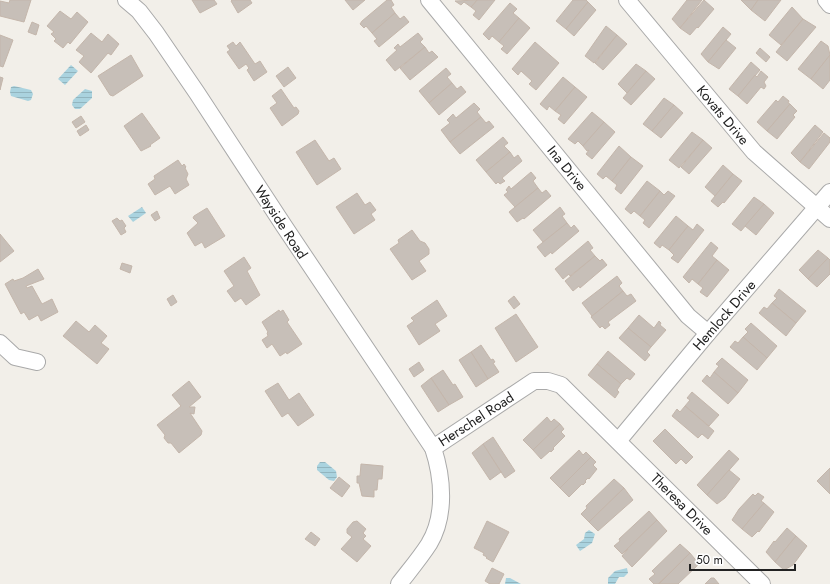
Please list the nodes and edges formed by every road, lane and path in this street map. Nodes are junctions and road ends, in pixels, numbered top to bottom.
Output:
1 (126, 0) edge
2 (429, 0) edge
3 (627, 0) edge
4 (826, 0) edge
5 (830, 5) edge
6 (830, 192) edge
7 (817, 208) junction
8 (830, 219) edge
9 (708, 333) junction
10 (0, 343) edge
11 (36, 362) dead end
12 (619, 440) junction
13 (433, 448) junction
14 (399, 584) edge
15 (762, 584) edge

1 - 13 street, Wayside Road
2 - 9 street, Ina Drive
3 - 7 street, Kovats Drive
4 - 5 street
6 - 7 street, Hemlock Drive
7 - 8 street, Kovats Drive
7 - 9 street, Hemlock Drive
9 - 12 street, Hemlock Drive
10 - 11 street
12 - 13 street, Herschel Road
12 - 15 street, Theresa Drive
13 - 14 street, Herschel Road

